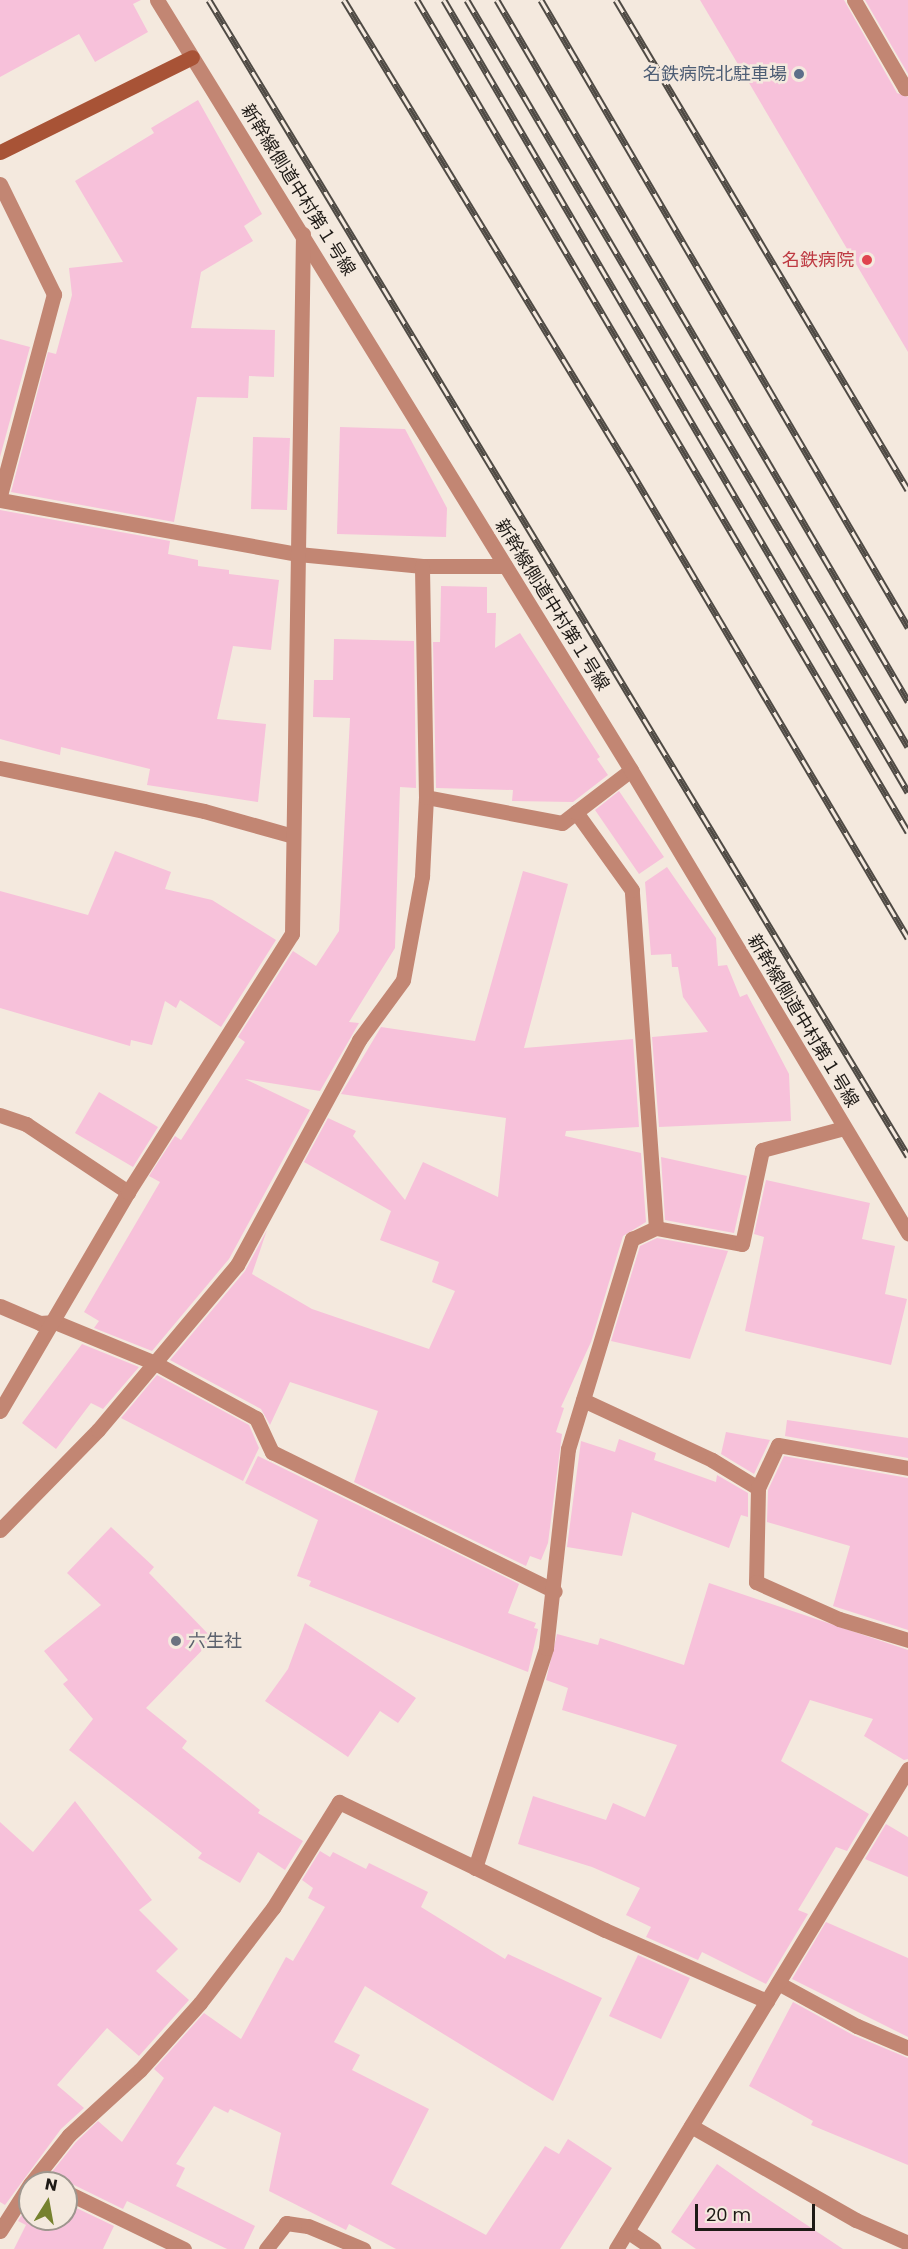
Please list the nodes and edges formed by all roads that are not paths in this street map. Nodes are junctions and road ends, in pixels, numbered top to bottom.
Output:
1 (157, 0) edge
2 (855, 0) edge
3 (192, 57) junction
4 (908, 86) edge
5 (0, 152) edge
6 (0, 184) edge
7 (303, 234) junction
8 (0, 495) edge
9 (0, 500) edge
10 (298, 554) junction
11 (422, 566) junction
12 (505, 566) junction
13 (0, 768) edge
14 (631, 770) junction
15 (426, 797) junction
16 (576, 812) junction
17 (293, 836) junction
18 (0, 1115) edge
19 (844, 1128) junction
20 (128, 1192) junction
21 (656, 1228) junction
22 (908, 1233) edge
23 (0, 1306) edge
24 (56, 1322) junction
25 (154, 1364) junction
26 (583, 1400) junction
27 (0, 1411) edge
28 (908, 1468) edge
29 (758, 1488) junction
30 (0, 1530) edge
31 (555, 1592) junction
32 (908, 1640) edge
33 (908, 1769) edge
34 (475, 1868) junction
35 (778, 1983) junction
36 (767, 2001) junction
37 (908, 2048) edge
38 (691, 2126) junction
39 (44, 2171) edge
40 (78, 2198) edge
41 (18, 2206) edge
42 (0, 2231) edge
43 (627, 2231) junction
44 (908, 2243) edge
45 (184, 2249) edge
46 (266, 2249) edge
47 (363, 2249) edge
48 (616, 2249) edge
49 (654, 2249) edge

1 - 3 street, 新幹線側道中村第１号線
2 - 4 street
3 - 5 street
3 - 7 street, 新幹線側道中村第１号線
6 - 8 street
7 - 10 street
7 - 12 street, 新幹線側道中村第１号線
9 - 10 street
10 - 11 street
10 - 17 street
11 - 12 street
11 - 15 street
12 - 14 street, 新幹線側道中村第１号線
13 - 17 street
14 - 16 street
14 - 19 street, 新幹線側道中村第１号線
15 - 16 street
15 - 25 street
16 - 21 street
17 - 20 street
18 - 20 street
19 - 21 street
19 - 22 street, 新幹線側道中村第１号線
20 - 24 street
21 - 26 street
23 - 24 street
24 - 25 street
24 - 27 street
25 - 30 street
25 - 31 street
26 - 29 street
26 - 31 street
28 - 29 street
29 - 32 street
31 - 34 street
33 - 35 street
34 - 36 street
34 - 39 street
35 - 36 street
35 - 37 street
36 - 38 street
38 - 43 street
38 - 44 street
40 - 45 street
41 - 42 street
43 - 48 street
43 - 49 street
46 - 47 street

